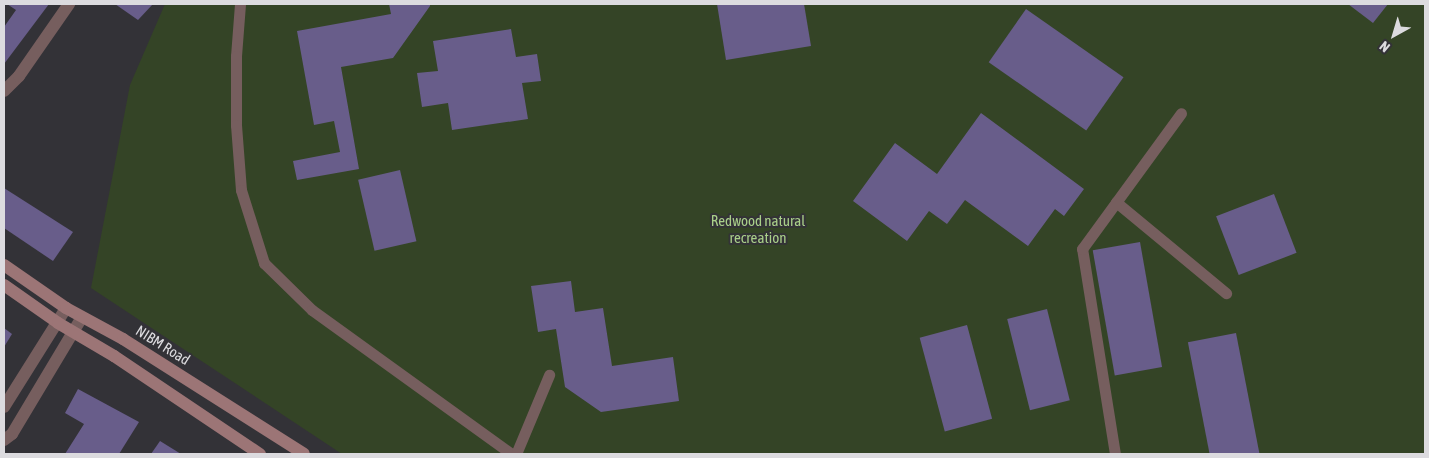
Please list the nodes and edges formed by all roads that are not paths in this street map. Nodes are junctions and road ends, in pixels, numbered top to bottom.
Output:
1 (69, 4) edge
2 (240, 4) edge
3 (4, 91) edge
4 (1181, 113) dead end
5 (1116, 202) junction
6 (4, 265) edge
7 (4, 285) edge
8 (1226, 293) dead end
9 (66, 308) junction
10 (82, 317) junction
11 (58, 323) junction
12 (73, 332) junction
13 (548, 376) dead end
14 (4, 407) edge
15 (4, 440) edge
16 (260, 454) edge
17 (304, 454) edge
18 (514, 454) edge
19 (1115, 454) edge

1 - 3 street
2 - 18 lane
4 - 5 lane
5 - 8 lane
5 - 19 lane
6 - 9 street, NIBM Road
7 - 11 street
9 - 10 street, NIBM Road
9 - 11 street
10 - 12 street
10 - 17 street, NIBM Road
11 - 12 street
11 - 14 street
12 - 15 street
12 - 16 street
13 - 18 lane

